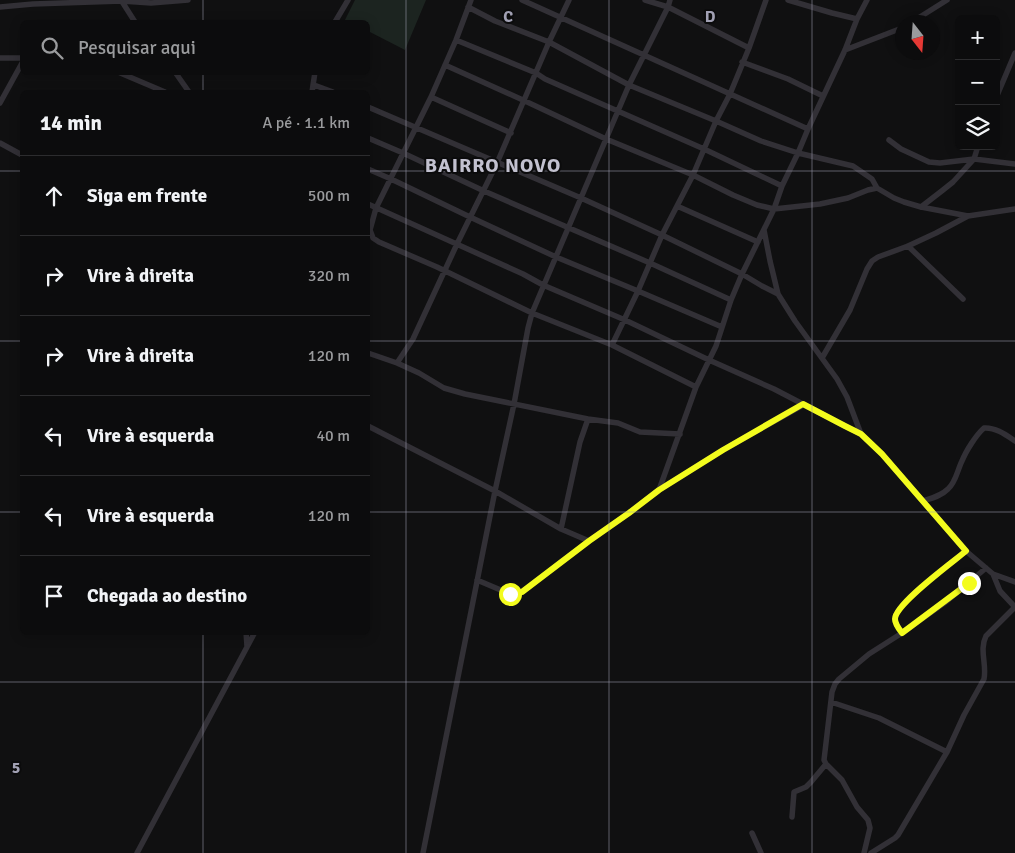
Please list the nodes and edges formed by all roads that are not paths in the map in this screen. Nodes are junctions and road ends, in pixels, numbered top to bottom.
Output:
1 (188, 0) edge
2 (348, 0) edge
3 (471, 0) edge
4 (522, 0) edge
5 (569, 0) edge
6 (645, 0) edge
7 (670, 0) edge
8 (766, 0) edge
9 (788, 0) edge
10 (867, 0) edge
11 (947, 0) edge
12 (122, 1) edge
13 (0, 7) edge
14 (468, 7) junction
15 (668, 7) junction
16 (923, 15) edge
17 (561, 17) junction
18 (857, 19) junction
19 (134, 20) edge
20 (336, 20) edge
21 (895, 31) edge
22 (456, 40) junction
23 (549, 42) junction
24 (749, 48) junction
25 (845, 50) junction
26 (1015, 53) edge
27 (644, 54) junction
28 (0, 58) edge
29 (20, 58) edge
30 (742, 62) junction
31 (444, 65) junction
32 (20, 67) edge
33 (536, 73) junction
34 (125, 75) edge
35 (177, 75) edge
36 (315, 75) edge
37 (314, 85) junction
38 (629, 85) junction
39 (1000, 89) edge
40 (160, 90) edge
41 (188, 90) edge
42 (313, 90) edge
43 (328, 90) edge
44 (730, 94) junction
45 (823, 96) junction
46 (430, 97) junction
47 (525, 101) junction
48 (0, 103) edge
49 (370, 108) edge
50 (618, 111) junction
51 (716, 121) junction
52 (416, 127) junction
53 (808, 129) junction
54 (511, 132) junction
55 (370, 139) edge
56 (606, 139) junction
57 (889, 140) dead end
58 (0, 143) edge
59 (704, 149) junction
60 (977, 150) edge
61 (403, 153) junction
62 (798, 153) junction
63 (20, 154) edge
64 (974, 159) junction
65 (497, 163) junction
66 (1015, 164) edge
67 (370, 171) edge
68 (693, 175) junction
69 (391, 179) junction
70 (782, 186) junction
71 (877, 188) junction
72 (484, 191) junction
73 (581, 198) junction
74 (370, 205) edge
75 (677, 206) junction
76 (920, 206) junction
77 (376, 208) junction
78 (774, 209) junction
79 (1015, 210) edge
80 (968, 216) junction
81 (470, 218) junction
82 (568, 227) junction
83 (764, 230) junction
84 (662, 235) junction
85 (758, 242) junction
86 (457, 244) junction
87 (908, 246) junction
88 (556, 257) junction
89 (650, 262) junction
90 (444, 271) junction
91 (742, 274) junction
92 (543, 285) junction
93 (638, 291) junction
94 (778, 294) junction
95 (963, 299) dead end
96 (731, 300) junction
97 (532, 313) junction
98 (625, 320) junction
99 (722, 328) junction
100 (612, 345) junction
101 (370, 354) edge
102 (822, 358) junction
103 (710, 360) junction
104 (397, 363) junction
105 (696, 387) junction
106 (514, 404) junction
107 (803, 404) junction
108 (588, 419) junction
109 (370, 427) edge
110 (680, 434) junction
111 (861, 434) junction
112 (1015, 441) edge
113 (659, 490) junction
114 (495, 491) junction
115 (923, 501) junction
116 (561, 529) junction
117 (589, 541) junction
118 (966, 551) junction
119 (986, 568) junction
120 (993, 574) junction
121 (478, 580) junction
122 (1015, 582) edge
123 (1015, 607) edge
124 (902, 633) junction
125 (246, 635) edge
126 (252, 635) edge
127 (247, 646) junction
128 (831, 702) junction
129 (947, 752) junction
130 (826, 764) junction
131 (792, 817) dead end
132 (752, 833) dead end
133 (137, 853) edge
134 (423, 853) edge
135 (761, 853) edge
136 (864, 853) edge
137 (871, 853) edge

1 - 12 street
2 - 20 street
3 - 14 street
4 - 17 street
5 - 17 street
6 - 15 street
7 - 15 street
8 - 24 street
9 - 18 street
10 - 18 street
11 - 16 street
12 - 13 street
12 - 19 street
14 - 22 street
14 - 23 street
15 - 24 street
15 - 27 street
17 - 23 street
17 - 27 street
18 - 25 street
21 - 25 street
22 - 31 street
22 - 33 street
23 - 33 street
23 - 38 street
24 - 30 street
25 - 45 street
26 - 39 street
27 - 38 street
27 - 44 street
28 - 29 street
30 - 44 street
30 - 45 street
31 - 46 street
31 - 47 street
32 - 48 street
33 - 47 street
33 - 50 street
34 - 40 street
35 - 41 street
36 - 37 street
37 - 42 street
37 - 43 street
38 - 50 street
38 - 51 street
44 - 51 street
44 - 53 street
45 - 53 street
46 - 52 street
46 - 54 street
47 - 54 street
47 - 56 street
49 - 52 street
50 - 56 street
50 - 59 street
51 - 59 street
51 - 62 street
52 - 61 street
52 - 65 street
53 - 62 street
54 - 65 street
55 - 61 street
56 - 68 street
56 - 73 street
57 - 64 street
58 - 63 street
59 - 68 street
59 - 70 street
60 - 64 street
61 - 69 street
61 - 72 street
62 - 70 street
62 - 71 street
64 - 66 street
64 - 76 street
65 - 72 street
65 - 73 street
67 - 69 street
68 - 75 street
68 - 78 street
69 - 77 street
69 - 81 street
70 - 78 street
71 - 76 street
71 - 78 street
72 - 81 street
72 - 82 street
73 - 82 street
73 - 84 street
74 - 77 street
75 - 84 street
75 - 85 street
76 - 80 street
77 - 86 street
77 - 90 street
78 - 83 street
79 - 80 street
80 - 87 street
81 - 86 street
81 - 88 street
82 - 88 street
82 - 89 street
83 - 85 street
83 - 94 street
84 - 89 street
84 - 91 street
85 - 91 street
86 - 90 street
86 - 92 street
87 - 95 street
87 - 102 street
88 - 92 street
88 - 93 street
89 - 93 street
89 - 96 street
90 - 97 street
90 - 104 street
91 - 94 street
91 - 96 street
92 - 97 street
92 - 98 street
93 - 98 street
93 - 99 street
94 - 102 street
96 - 99 street
97 - 100 street
97 - 106 street
98 - 100 street
98 - 103 street
99 - 103 street
100 - 105 street
101 - 104 street
102 - 111 street
103 - 105 street
103 - 107 street
104 - 106 street
105 - 110 street
106 - 108 street
106 - 114 street
107 - 111 street
107 - 113 street
108 - 110 street
108 - 116 street
109 - 114 street
110 - 113 street
111 - 115 street
112 - 115 street
113 - 117 street
114 - 116 street
114 - 121 street
115 - 118 street
116 - 117 street
117 - 121 street
118 - 119 street
118 - 124 street
119 - 120 street
119 - 124 street
120 - 122 street
120 - 123 street
121 - 134 street
123 - 129 street
124 - 128 street
125 - 127 street
126 - 127 street
127 - 133 street
128 - 129 street
128 - 130 street
129 - 137 street
130 - 131 street
130 - 136 street
132 - 135 street

